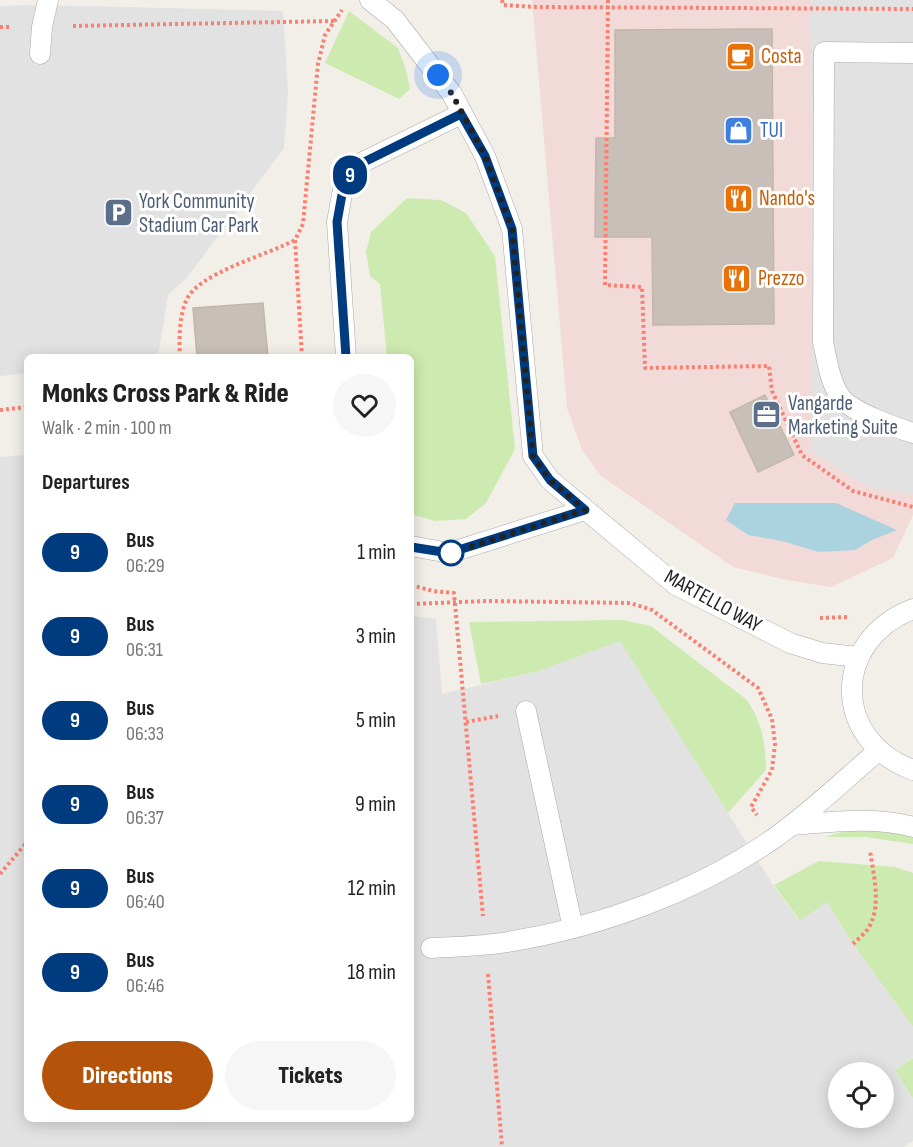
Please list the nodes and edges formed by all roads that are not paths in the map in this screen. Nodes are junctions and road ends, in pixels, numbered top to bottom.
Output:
1 (48, 0) edge
2 (370, 0) edge
3 (913, 53) edge
4 (40, 54) dead end
5 (461, 114) junction
6 (346, 354) edge
7 (913, 433) edge
8 (585, 510) junction
9 (414, 547) edge
10 (913, 609) edge
11 (858, 657) junction
12 (526, 711) dead end
13 (878, 751) junction
14 (913, 770) edge
15 (791, 825) junction
16 (913, 827) edge
17 (573, 928) junction
18 (431, 948) dead end

1 - 4 lane
2 - 5 lane, MARTELLO WAY
3 - 7 lane
5 - 6 lane
5 - 8 lane, MARTELLO WAY
8 - 9 lane
8 - 11 lane, MARTELLO WAY
10 - 11 lane
11 - 13 lane
12 - 17 lane
13 - 14 lane
13 - 15 lane
15 - 16 lane
15 - 17 lane
17 - 18 lane

